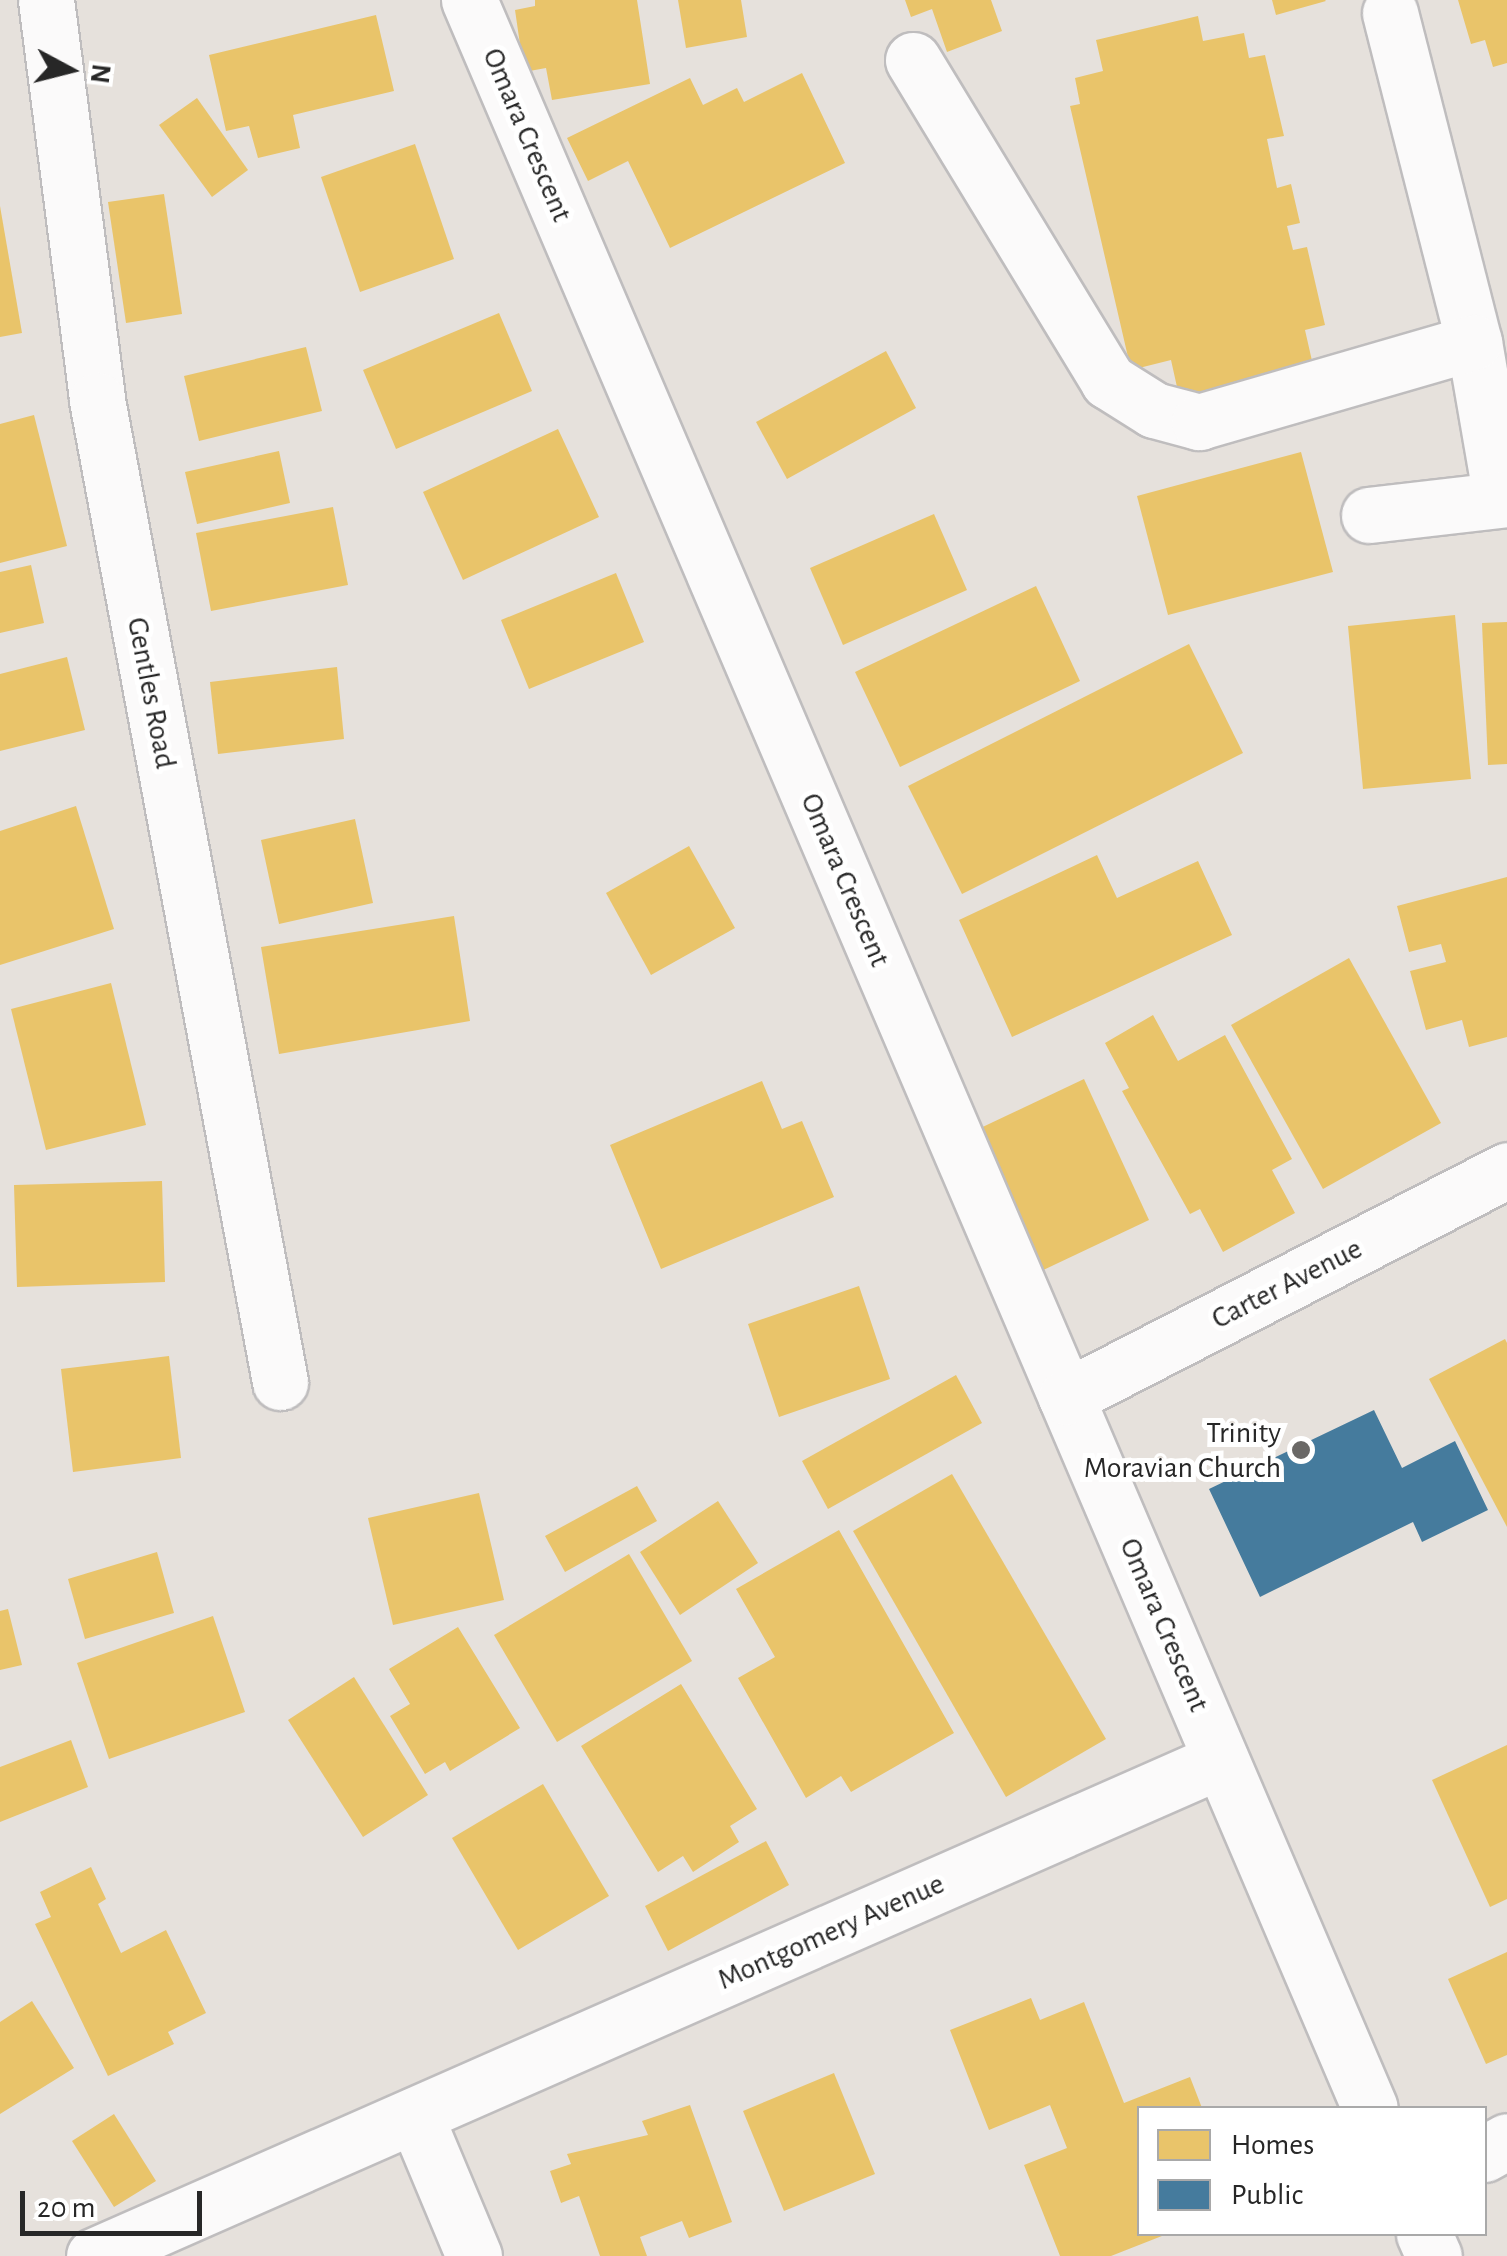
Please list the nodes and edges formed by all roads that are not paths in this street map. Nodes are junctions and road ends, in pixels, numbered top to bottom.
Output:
1 (46, 0) edge
2 (468, 0) edge
3 (1390, 13) dead end
4 (913, 60) dead end
5 (1474, 342) junction
6 (1504, 499) edge
7 (1369, 516) dead end
8 (1507, 1170) edge
9 (280, 1382) dead end
10 (1066, 1398) junction
11 (1221, 1760) junction
12 (1369, 2106) edge
13 (415, 2115) junction
14 (94, 2256) edge
15 (474, 2256) edge

1 - 9 street, Gentles Road
2 - 10 street, Omara Crescent
3 - 5 street
4 - 5 street
5 - 6 street
6 - 7 street
8 - 10 street, Carter Avenue
10 - 11 street, Omara Crescent
11 - 12 street
11 - 13 street, Montgomery Avenue
13 - 14 street, Montgomery Avenue
13 - 15 street

